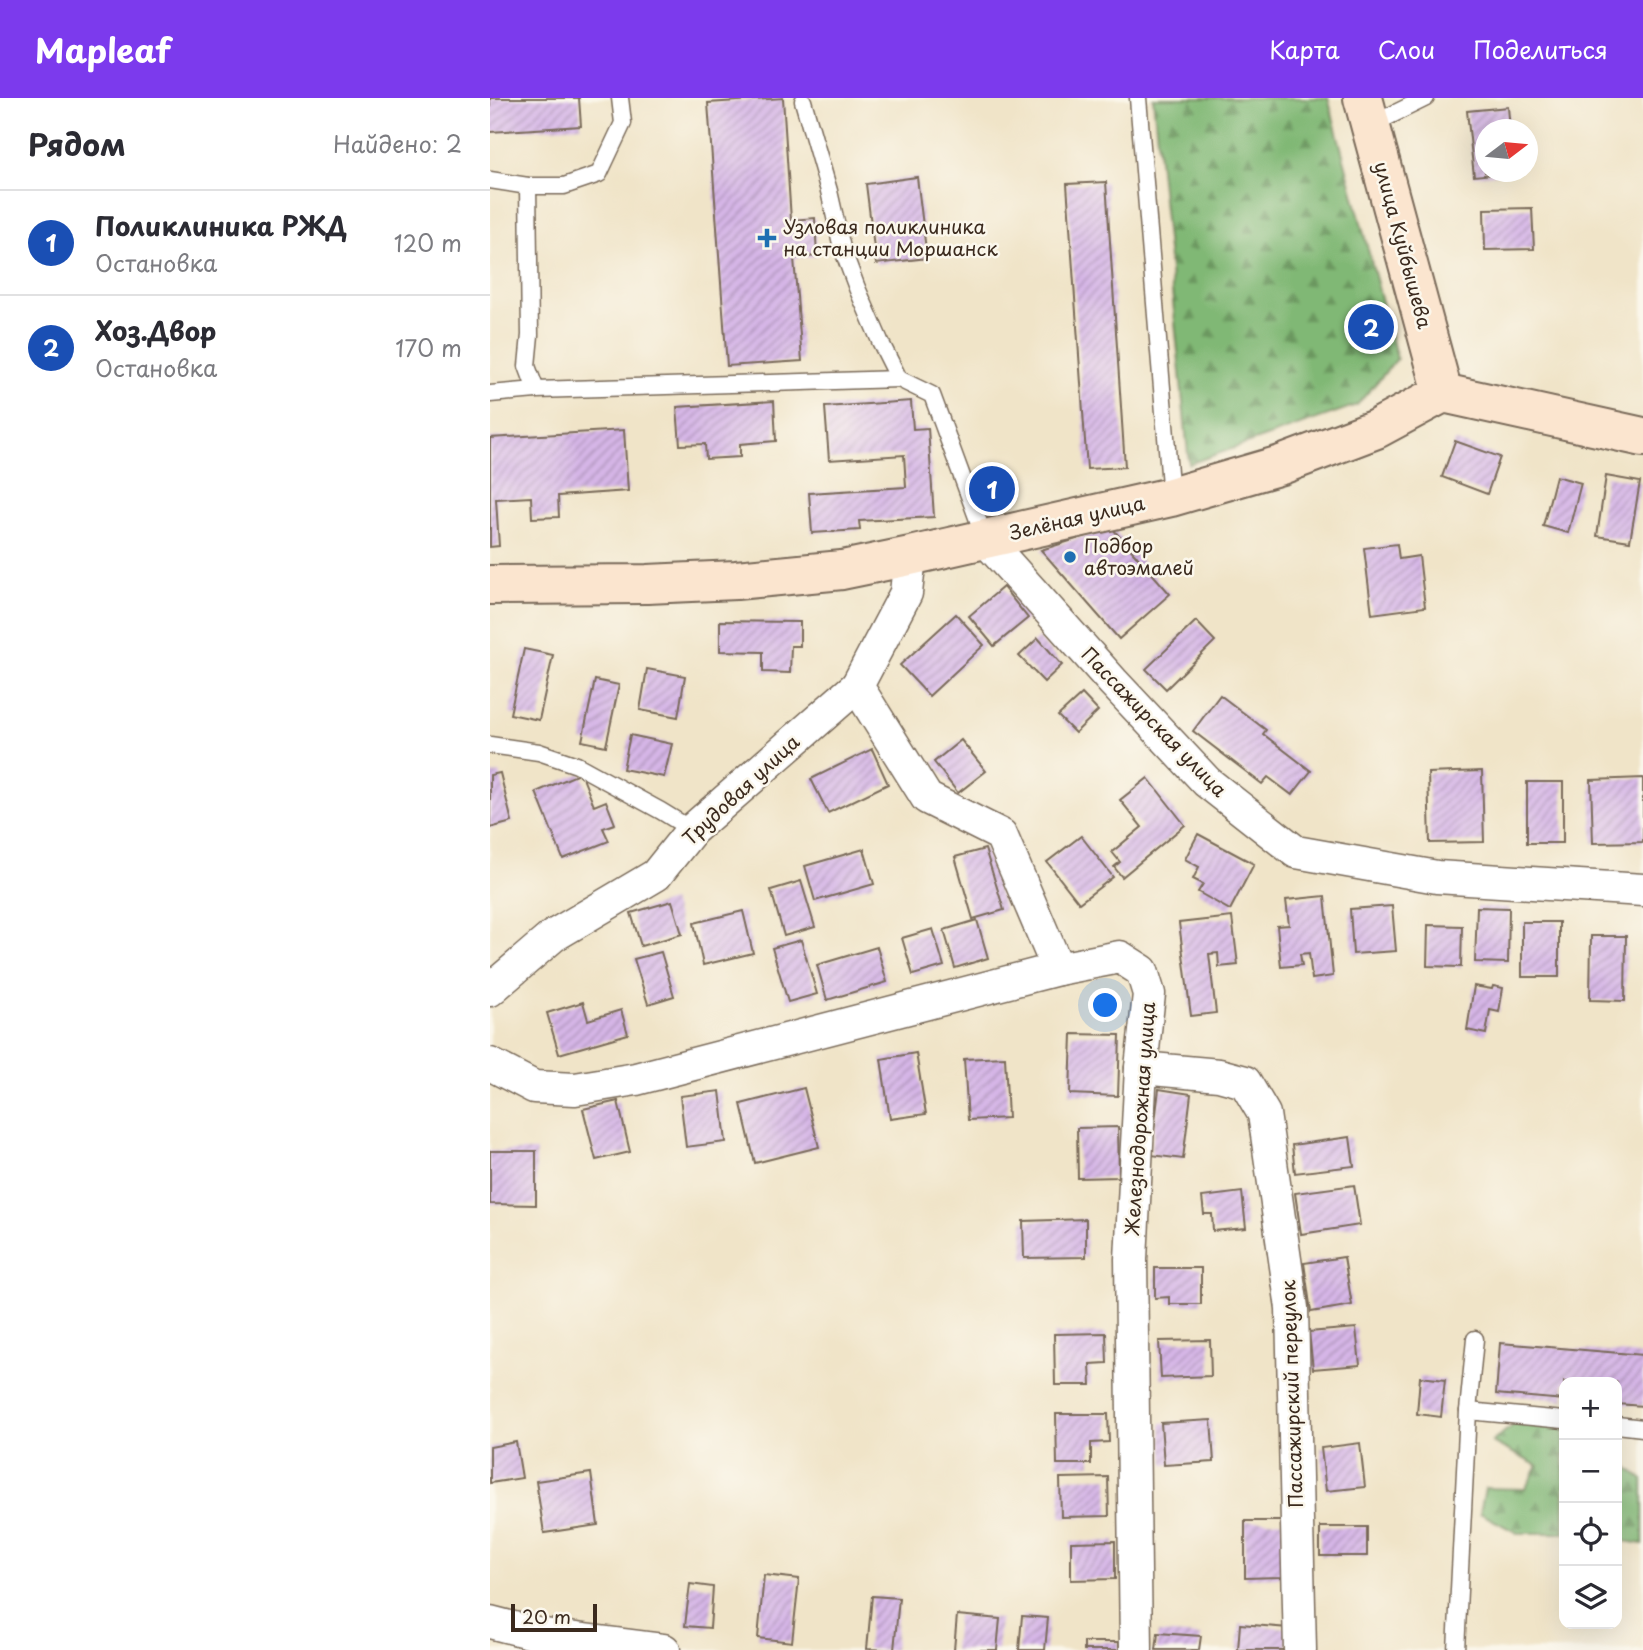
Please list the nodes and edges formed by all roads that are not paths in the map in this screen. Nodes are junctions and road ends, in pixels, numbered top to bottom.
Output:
1 (620, 98) edge
2 (1138, 98) edge
3 (1426, 98) edge
4 (803, 101) dead end
5 (1367, 111) edge
6 (490, 180) edge
7 (528, 186) junction
8 (899, 379) junction
9 (536, 390) junction
10 (1443, 393) junction
11 (490, 394) edge
12 (1643, 437) edge
13 (1171, 497) junction
14 (985, 539) junction
15 (910, 556) junction
16 (490, 585) edge
17 (857, 686) junction
18 (490, 745) edge
19 (692, 830) junction
20 (1643, 890) edge
21 (1058, 969) junction
22 (490, 990) edge
23 (490, 1064) edge
24 (1141, 1068) junction
25 (1475, 1339) dead end
26 (1468, 1411) junction
27 (1559, 1420) edge
28 (1622, 1426) edge
29 (1643, 1428) edge
30 (490, 1622) edge
31 (664, 1650) edge
32 (1136, 1650) edge
33 (1300, 1650) edge
34 (1456, 1650) edge

1 - 7 lane
2 - 13 lane
3 - 5 lane
4 - 8 lane
5 - 10 street, улица Куйбышева
6 - 7 lane
7 - 9 lane
8 - 9 lane
8 - 14 lane
9 - 11 lane
10 - 12 street
10 - 13 street, Зелёная улица
13 - 14 street, Зелёная улица
14 - 15 street, Зелёная улица
14 - 20 street, Пассажирская улица
15 - 16 street, Зелёная улица
15 - 17 street
17 - 19 street, Трудовая улица
17 - 21 street
18 - 19 lane
19 - 22 street, Трудовая улица
21 - 23 street, Железнодорожная улица
21 - 24 street, Железнодорожная улица
24 - 32 street, Железнодорожная улица
24 - 33 street, Пассажирский переулок
25 - 26 lane
26 - 27 lane
26 - 34 lane
28 - 29 lane
30 - 31 street

